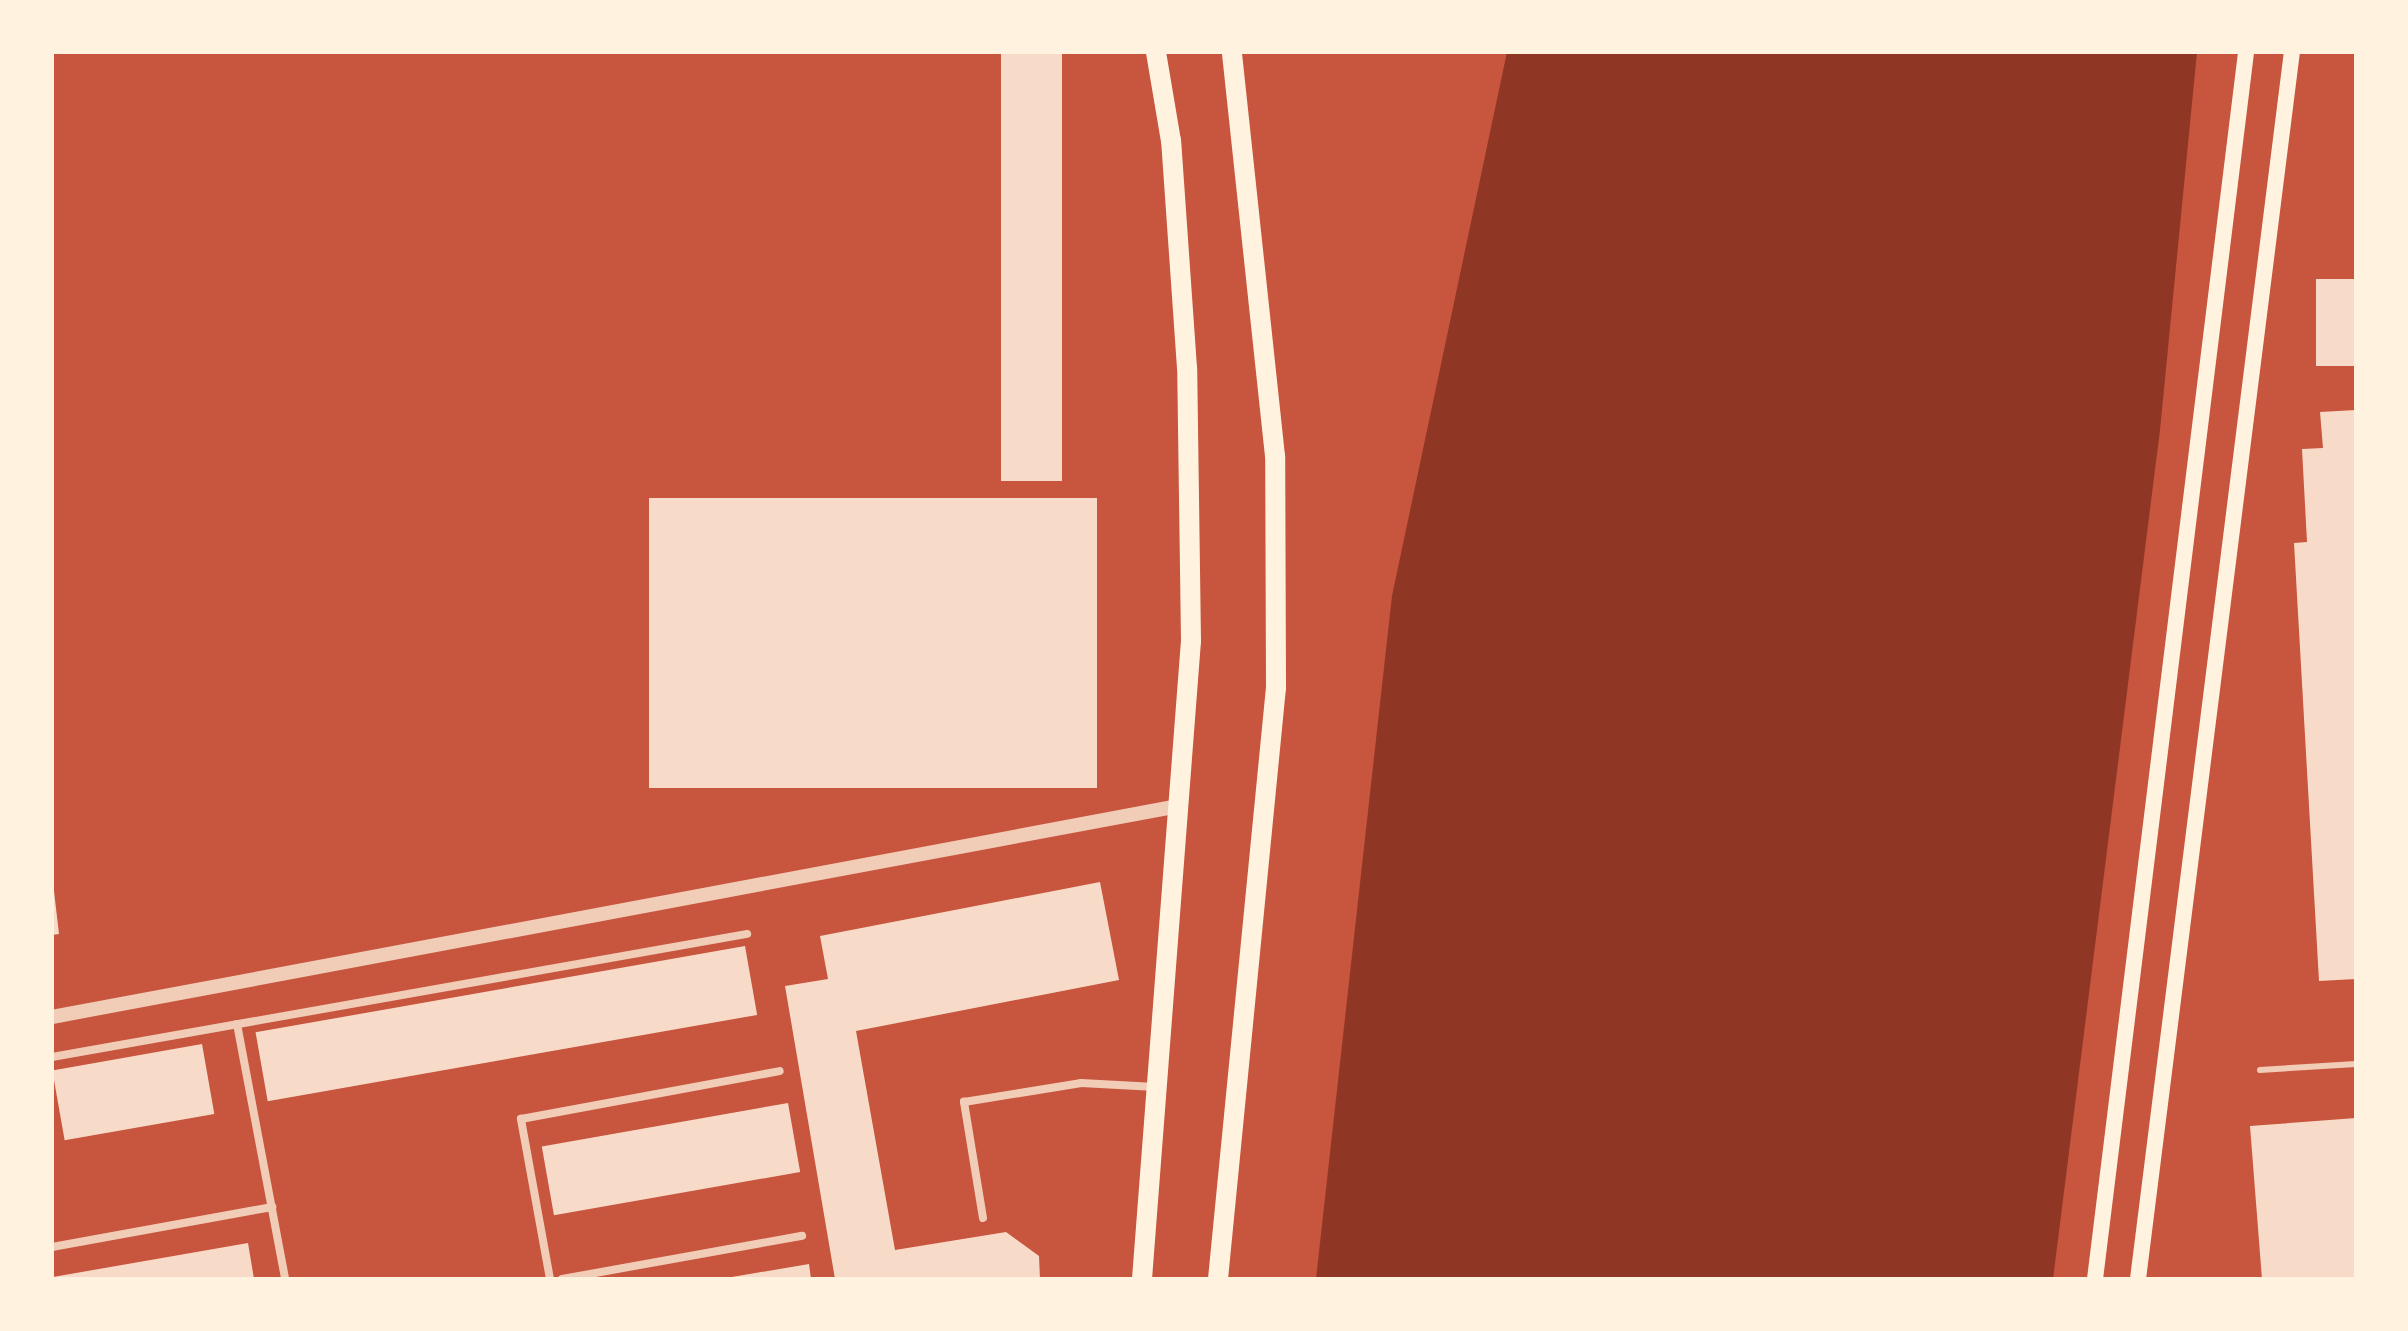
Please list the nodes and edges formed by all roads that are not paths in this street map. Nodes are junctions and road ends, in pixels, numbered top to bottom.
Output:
1 (1156, 52) edge
2 (1232, 52) edge
3 (2246, 52) edge
4 (2292, 52) edge
5 (1178, 806) junction
6 (747, 934) dead end
7 (52, 1017) edge
8 (237, 1024) junction
9 (52, 1057) edge
10 (2356, 1064) edge
11 (2260, 1070) dead end
12 (780, 1071) dead end
13 (1157, 1087) junction
14 (272, 1207) junction
15 (983, 1218) dead end
16 (802, 1236) dead end
17 (52, 1247) edge
18 (285, 1279) edge
19 (550, 1279) edge
20 (562, 1279) edge
21 (1142, 1279) edge
22 (1218, 1279) edge
23 (2095, 1279) edge
24 (2138, 1279) edge

1 - 5 main road
2 - 22 main road
3 - 23 main road
4 - 24 main road
5 - 7 street
5 - 13 main road
6 - 8 street
8 - 9 street
8 - 14 street
10 - 11 lane
12 - 19 street
13 - 15 street
13 - 21 main road
14 - 17 street
14 - 18 street
16 - 20 street

